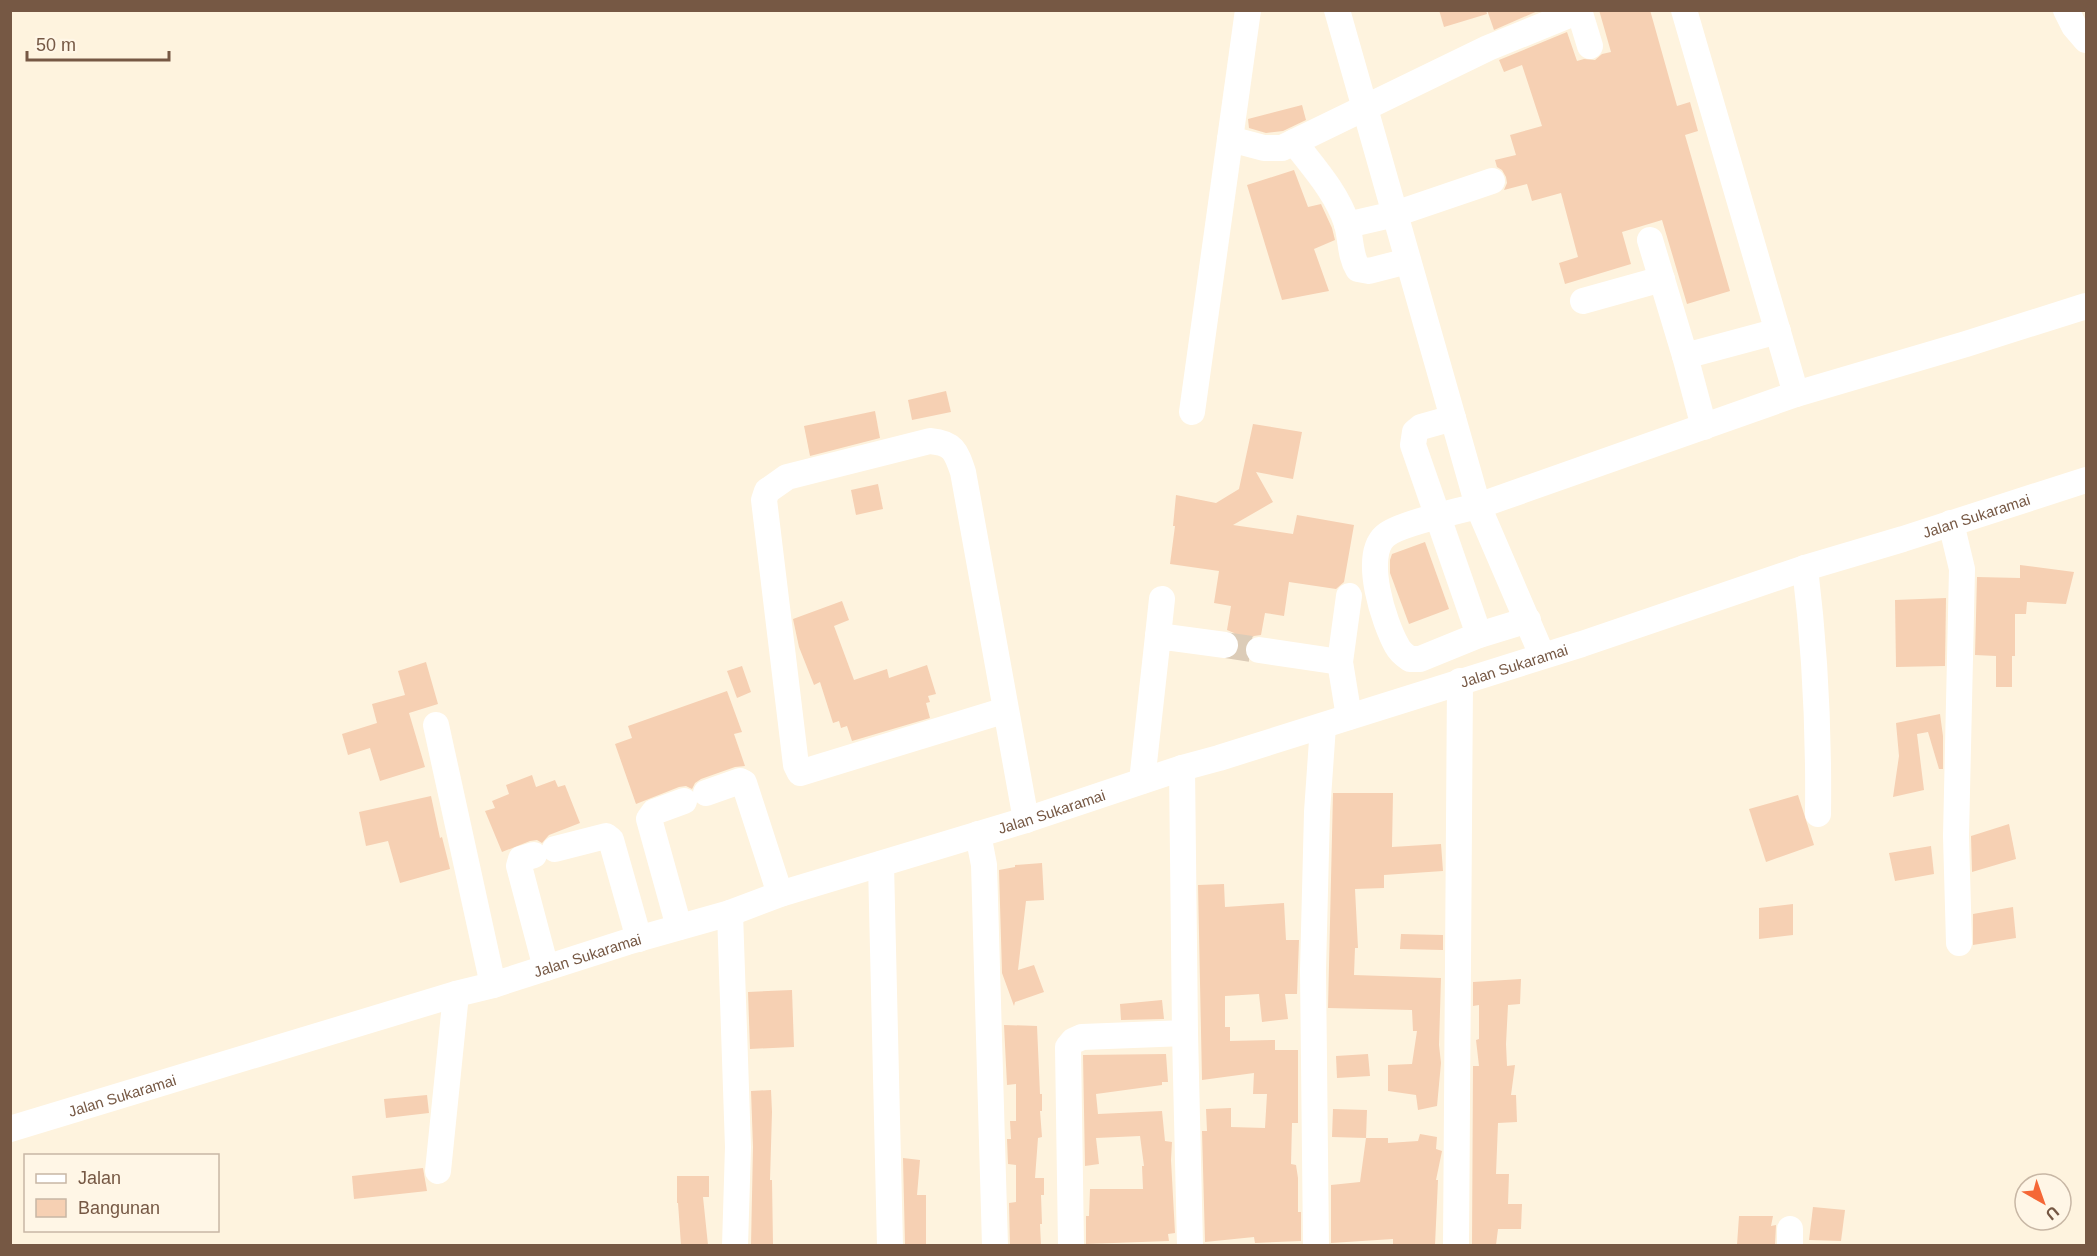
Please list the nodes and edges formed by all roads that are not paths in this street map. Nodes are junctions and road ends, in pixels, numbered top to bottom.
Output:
1 (1248, 10) edge
2 (1337, 10) edge
3 (1684, 10) edge
4 (2066, 10) edge
5 (1579, 11) edge
6 (2086, 40) edge
7 (1590, 45) dead end
8 (1365, 107) junction
9 (1230, 139) junction
10 (1294, 142) junction
11 (1492, 182) dead end
12 (1395, 213) junction
13 (1347, 225) junction
14 (1650, 240) dead end
15 (1408, 261) junction
16 (1662, 279) junction
17 (1582, 301) dead end
18 (2086, 306) edge
19 (1778, 331) junction
20 (1685, 356) junction
21 (1796, 394) junction
22 (1192, 412) dead end
23 (1453, 418) junction
24 (1704, 427) junction
25 (2086, 480) edge
26 (1478, 506) junction
27 (1439, 516) junction
28 (1952, 523) junction
29 (1805, 568) junction
30 (1349, 596) dead end
31 (1162, 599) dead end
32 (1528, 620) junction
33 (1479, 635) junction
34 (1158, 636) junction
35 (1225, 645) tunnel mouth
36 (1259, 650) tunnel mouth
37 (1542, 655) junction
38 (1340, 662) junction
39 (1460, 681) junction
40 (1006, 710) junction
41 (1349, 717) junction
42 (436, 725) dead end
43 (1323, 726) junction
44 (1182, 768) junction
45 (1142, 781) junction
46 (1818, 813) dead end
47 (1026, 820) junction
48 (978, 834) junction
49 (880, 864) junction
50 (780, 894) junction
51 (730, 913) junction
52 (679, 927) junction
53 (639, 939) junction
54 (1959, 944) dead end
55 (546, 968) junction
56 (493, 985) junction
57 (456, 994) junction
58 (1185, 1033) junction
59 (10, 1129) edge
60 (438, 1171) dead end
61 (735, 1245) edge
62 (890, 1245) edge
63 (995, 1245) edge
64 (1071, 1245) edge
65 (1190, 1245) edge
66 (1316, 1245) edge
67 (1455, 1245) edge

1 - 9 street
2 - 8 street
3 - 19 street
4 - 6 street
5 - 7 street
5 - 8 street
8 - 10 street
8 - 12 street
9 - 10 street
9 - 22 street
10 - 13 street
11 - 12 street
12 - 13 street
12 - 15 street
13 - 15 street
14 - 16 street
15 - 23 street
16 - 17 street
16 - 20 street
18 - 21 street
19 - 20 street
19 - 21 street
20 - 24 street
21 - 24 street
23 - 26 street
23 - 27 street
24 - 26 street
25 - 28 street, Jalan Sukaramai
26 - 27 street
26 - 32 street
27 - 33 street
27 - 33 street
28 - 29 street, Jalan Sukaramai
28 - 54 street
29 - 37 street, Jalan Sukaramai
29 - 46 street
30 - 38 street
31 - 34 street
32 - 33 street
32 - 37 street
34 - 35 street
34 - 45 street
36 - 38 street
37 - 39 street, Jalan Sukaramai
38 - 41 street
39 - 41 street, Jalan Sukaramai
39 - 67 street
40 - 40 street
40 - 47 street
41 - 43 street, Jalan Sukaramai
42 - 56 street
43 - 44 street, Jalan Sukaramai
43 - 66 street
44 - 45 street, Jalan Sukaramai
44 - 58 street
45 - 47 street, Jalan Sukaramai
47 - 48 street, Jalan Sukaramai
48 - 49 street, Jalan Sukaramai
48 - 63 street
49 - 50 street, Jalan Sukaramai
49 - 62 street
50 - 51 street, Jalan Sukaramai
50 - 52 street
51 - 52 street, Jalan Sukaramai
51 - 61 street
52 - 53 street, Jalan Sukaramai
53 - 55 street, Jalan Sukaramai
53 - 55 street
55 - 56 street, Jalan Sukaramai
56 - 57 street, Jalan Sukaramai
57 - 59 street, Jalan Sukaramai
57 - 60 street
58 - 64 street
58 - 65 street

